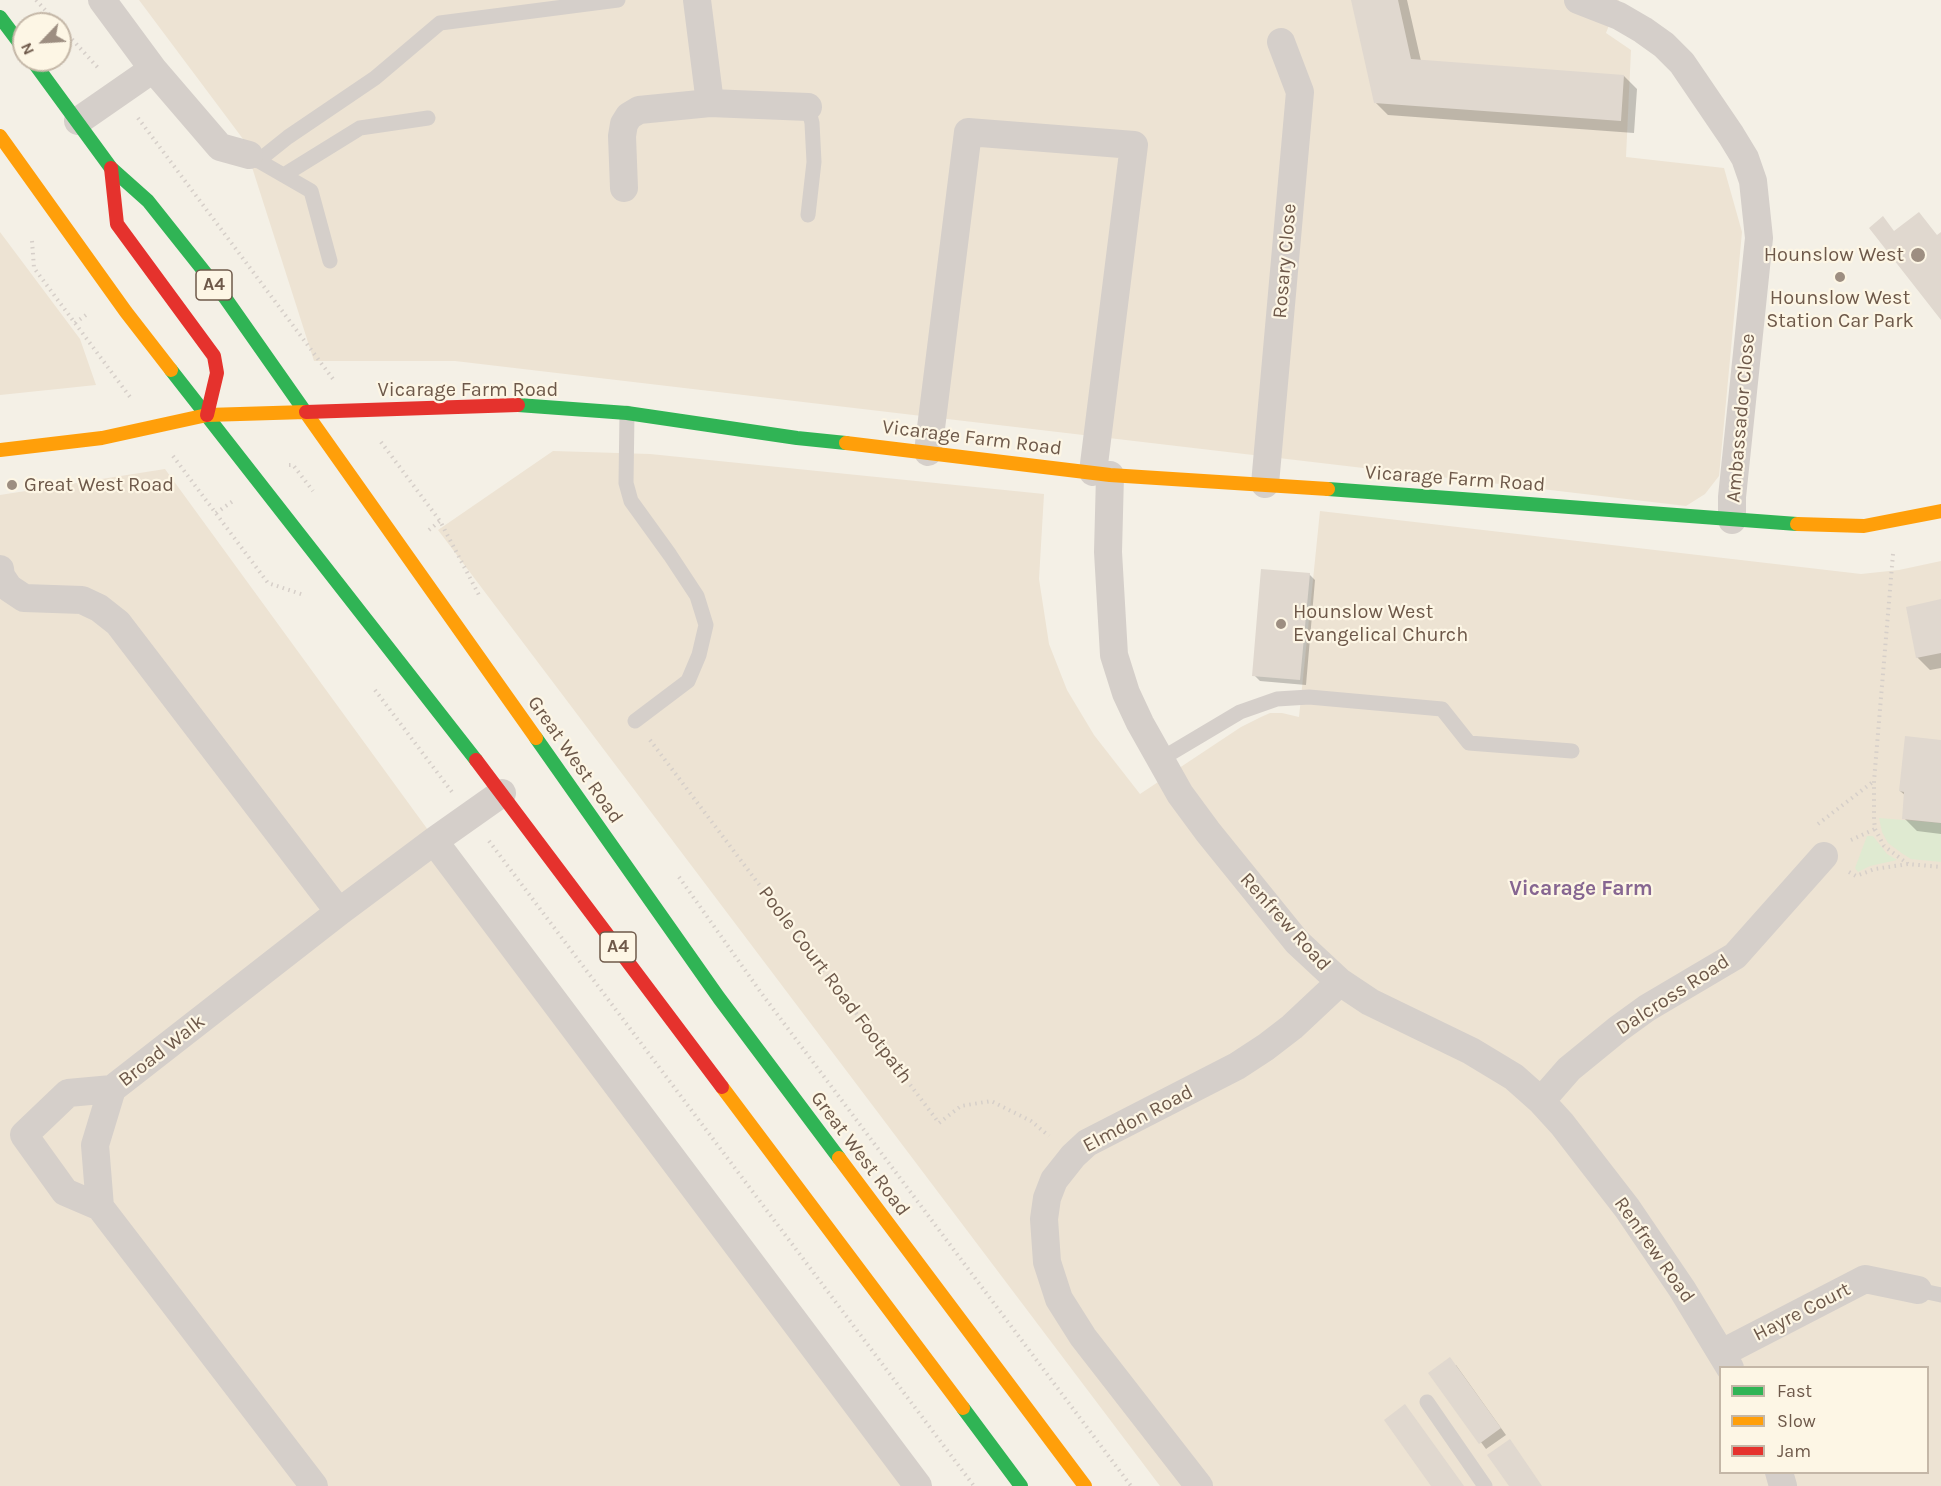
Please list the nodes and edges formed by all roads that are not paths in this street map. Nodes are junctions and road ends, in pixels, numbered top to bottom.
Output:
1 (102, 0) edge
2 (618, 0) edge
3 (697, 0) edge
4 (1578, 0) edge
5 (0, 17) edge
6 (12, 34) edge
7 (1281, 42) dead end
8 (153, 69) junction
9 (41, 72) edge
10 (710, 104) junction
11 (808, 107) joint
12 (428, 118) dead end
13 (78, 121) junction
14 (0, 136) edge
15 (254, 158) junction
16 (111, 168) junction
17 (284, 175) junction
18 (624, 188) dead end
19 (808, 215) dead end
20 (330, 261) dead end
21 (306, 412) junction
22 (627, 413) junction
23 (207, 415) junction
24 (0, 450) edge
25 (928, 452) junction
26 (1101, 473) junction
27 (1265, 484) junction
28 (1941, 511) edge
29 (1732, 520) junction
30 (0, 569) edge
31 (636, 721) road end
32 (1572, 750) dead end
33 (1161, 759) junction
34 (502, 793) junction
35 (435, 841) junction
36 (1824, 855) road end
37 (339, 912) junction
38 (1340, 982) junction
39 (112, 1089) junction
40 (1540, 1101) junction
41 (100, 1207) junction
42 (1930, 1293) edge
43 (1726, 1360) edge
44 (1426, 1402) dead end
45 (314, 1486) edge
46 (918, 1486) edge
47 (1021, 1486) edge
48 (1084, 1486) edge
49 (1199, 1486) edge
50 (1485, 1486) edge

1 - 8 street
2 - 15 lane
3 - 10 street
4 - 29 street, Ambassador Close
5 - 6 main road
7 - 27 street, Rosary Close
8 - 13 street
8 - 15 street
9 - 13 main road, Great West Road / A4
10 - 11 street
10 - 18 street
11 - 19 lane
12 - 17 lane
13 - 16 main road, Great West Road / A4
14 - 23 main road, A4
15 - 17 lane
16 - 21 main road, Great West Road / A4
16 - 23 main road, A4
17 - 20 lane
21 - 22 main road, Vicarage Farm Road
21 - 23 main road, Vicarage Farm Road
21 - 48 main road, Great West Road / A4
22 - 25 main road, Vicarage Farm Road
22 - 31 lane
23 - 24 main road, Vicarage Farm Road
23 - 34 main road, A4
25 - 26 main road, Vicarage Farm Road
25 - 26 street, Renfrew Road
26 - 27 main road, Vicarage Farm Road
26 - 33 street, Renfrew Road
27 - 29 main road, Vicarage Farm Road
28 - 29 main road, Vicarage Farm Road
30 - 37 street
32 - 33 lane
33 - 38 street, Renfrew Road
34 - 35 street, Broad Walk
34 - 47 main road, A4
35 - 37 street, Broad Walk
35 - 46 street
36 - 40 street, Dalcross Road
37 - 39 street, Broad Walk
38 - 40 street, Renfrew Road
38 - 49 street, Elmdon Road
39 - 41 street, Broad Walk
39 - 41 street
40 - 43 street, Renfrew Road
41 - 45 street
42 - 43 street, Hayre Court
44 - 50 lane

